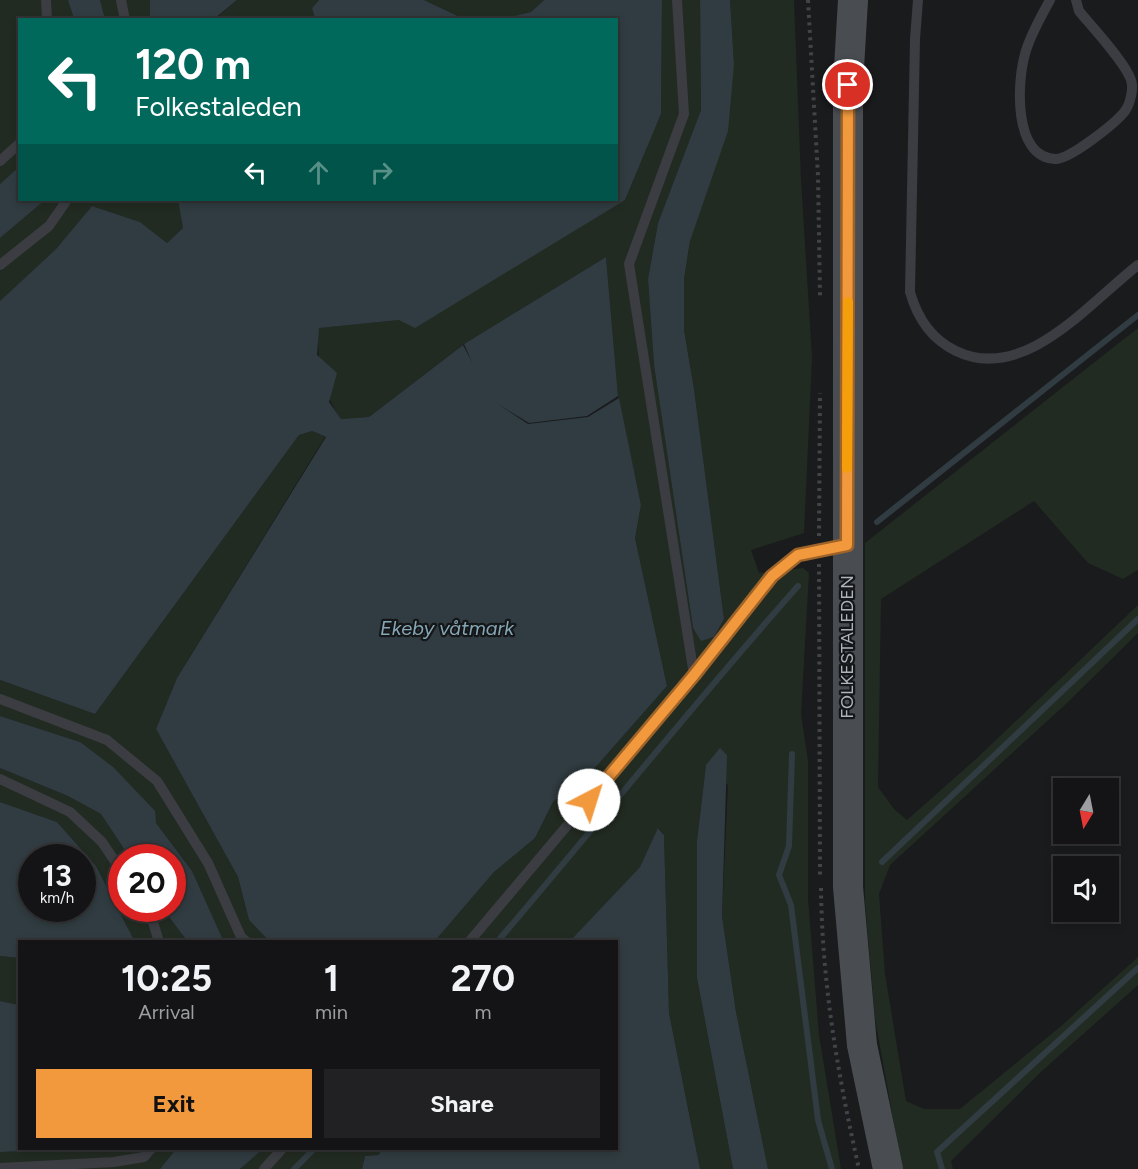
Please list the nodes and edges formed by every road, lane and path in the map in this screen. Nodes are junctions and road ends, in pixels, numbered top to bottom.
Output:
1 (46, 0) edge
2 (121, 0) edge
3 (677, 0) edge
4 (839, 0) edge
5 (852, 0) edge
6 (918, 0) edge
7 (1050, 0) edge
8 (1076, 0) edge
9 (47, 18) edge
10 (126, 18) edge
11 (848, 85) junction
12 (18, 145) edge
13 (0, 161) edge
14 (66, 201) edge
15 (0, 265) edge
16 (1138, 265) edge
17 (847, 545) junction
18 (694, 675) junction
19 (0, 699) edge
20 (0, 779) edge
21 (108, 851) edge
22 (153, 922) edge
23 (158, 940) edge
24 (245, 940) edge
25 (471, 940) edge
26 (150, 1150) edge
27 (281, 1150) edge
28 (0, 1168) edge
29 (264, 1169) edge
30 (888, 1169) edge

1 - 9 lane
2 - 10 lane
3 - 18 lane
4 - 11 main road, FOLKESTALEDEN
5 - 11 main road, FOLKESTALEDEN
6 - 16 lane
7 - 8 lane
11 - 17 main road, FOLKESTALEDEN
12 - 13 lane
14 - 15 lane
17 - 18 lane
17 - 30 main road, FOLKESTALEDEN
18 - 25 lane
19 - 24 lane
20 - 21 lane
22 - 23 lane
26 - 28 lane
27 - 29 lane

